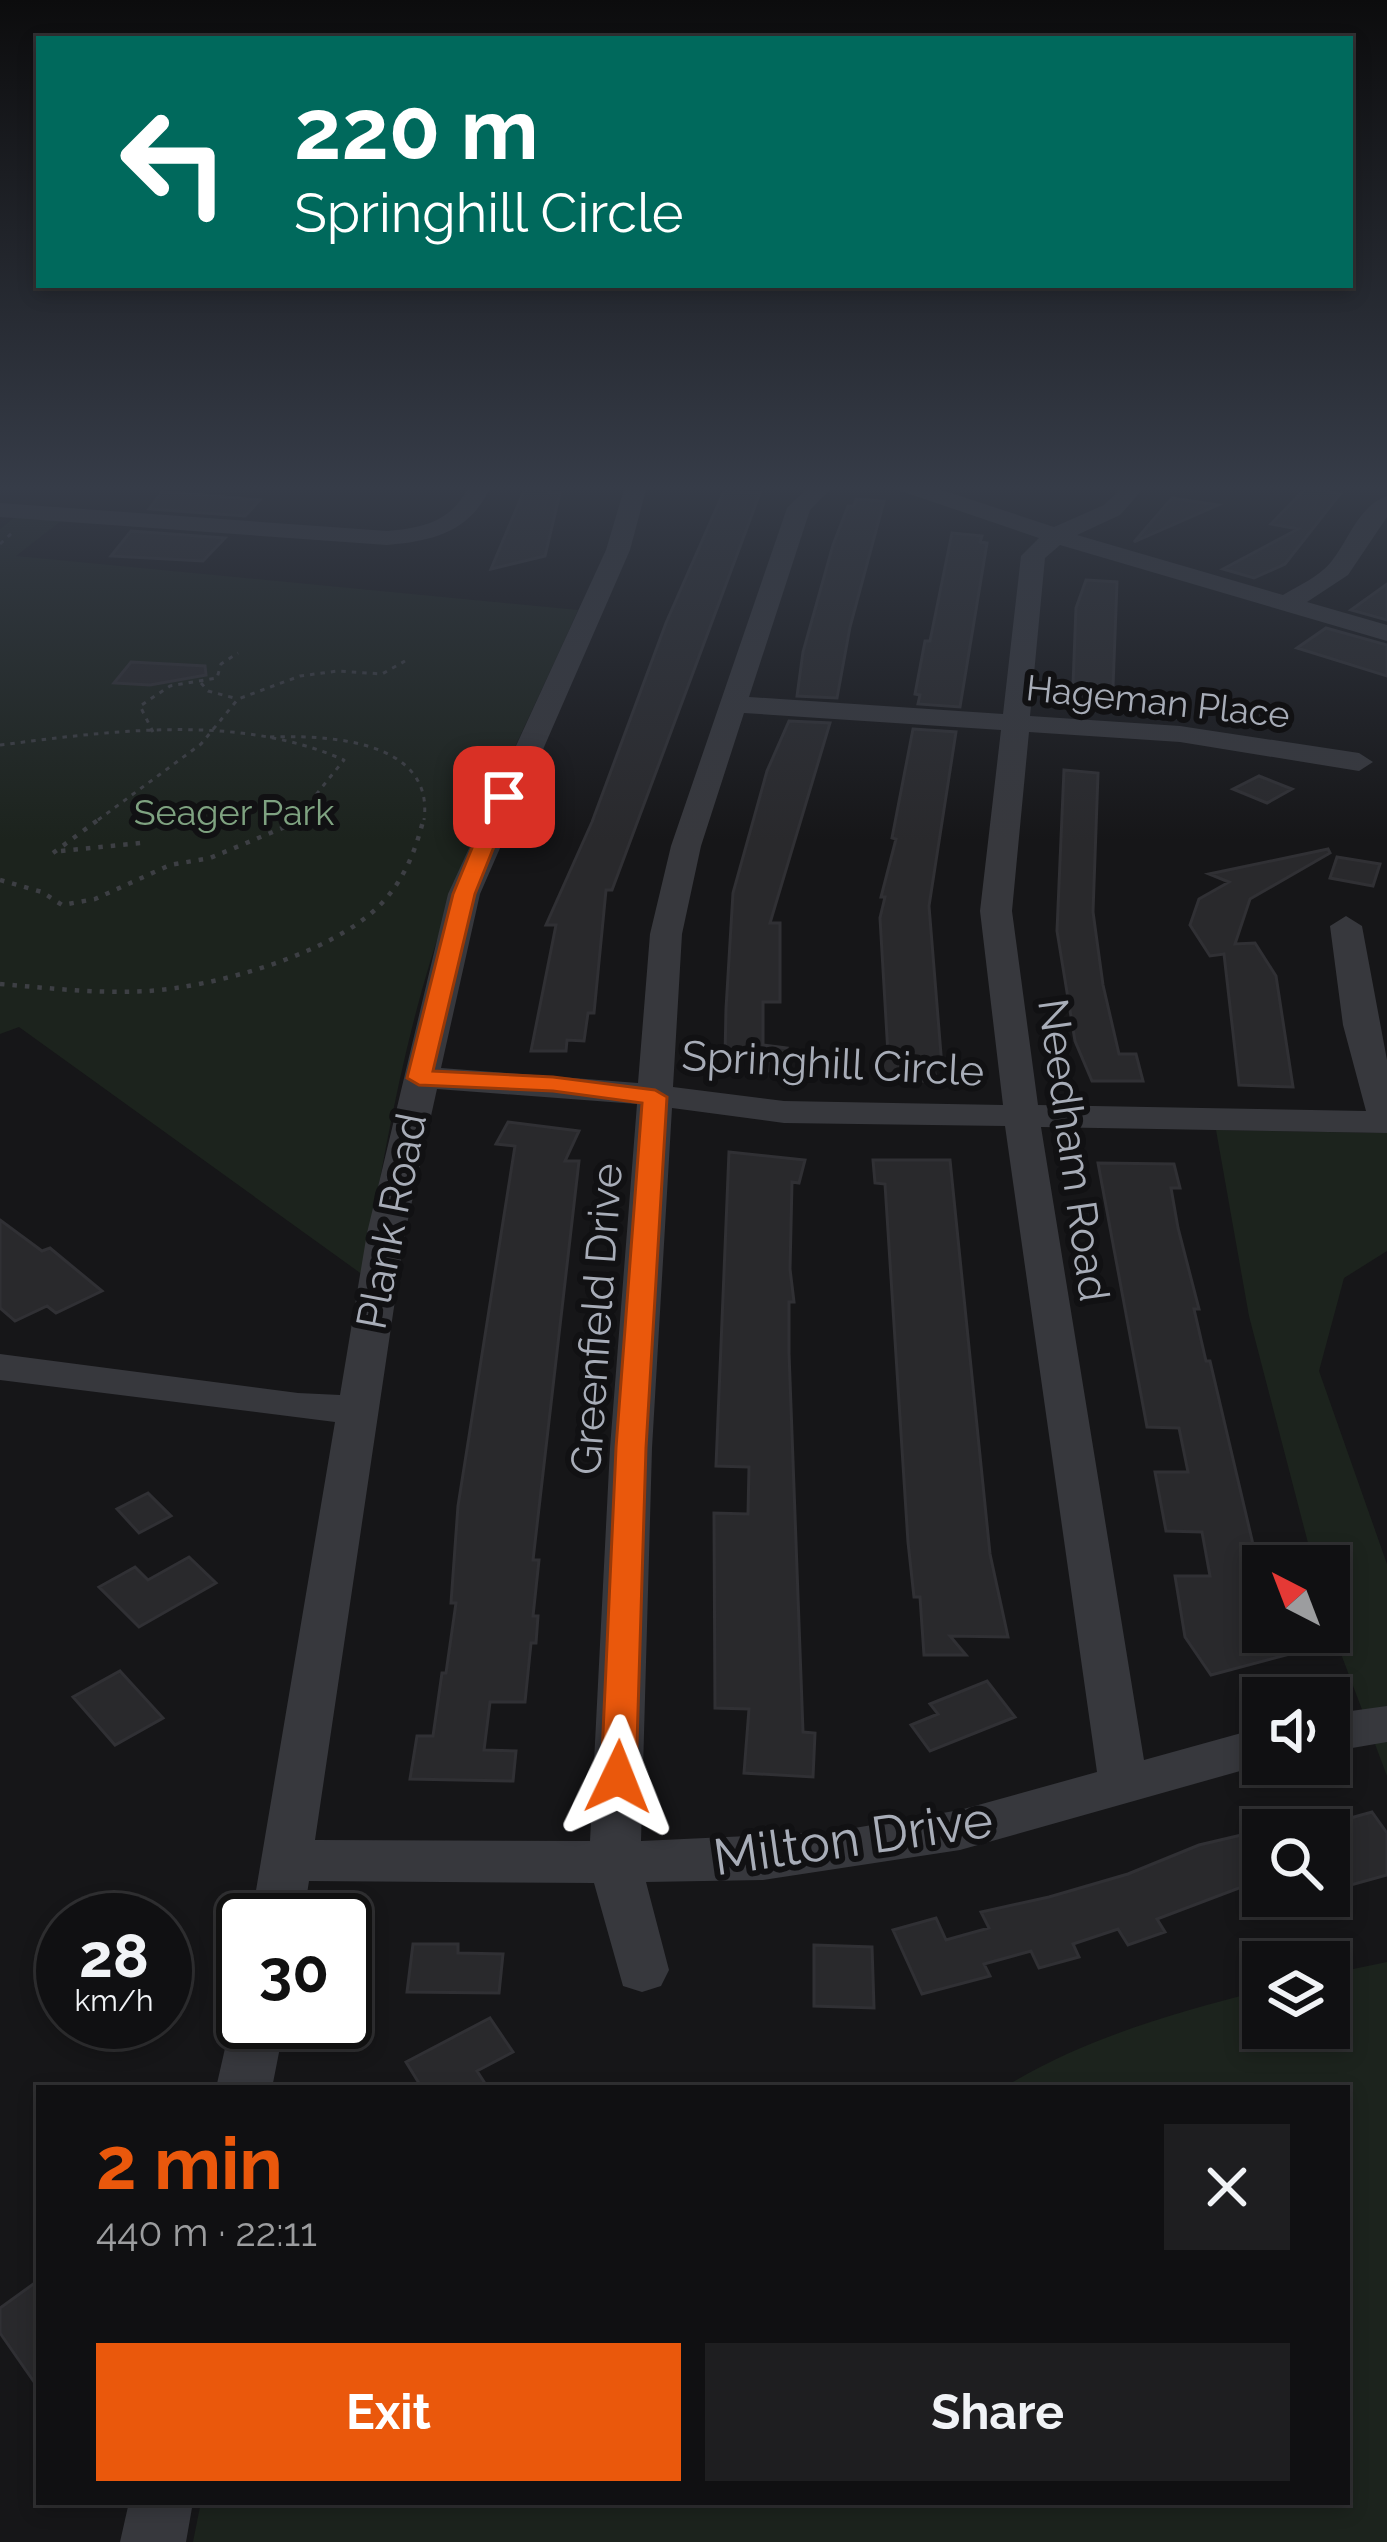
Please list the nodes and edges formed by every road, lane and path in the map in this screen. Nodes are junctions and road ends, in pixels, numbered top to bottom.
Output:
1 (593, 605) edge
2 (767, 605) edge
3 (1028, 605) edge
4 (1285, 605) edge
5 (1387, 633) edge
6 (238, 653) dead end
7 (405, 661) dead end
8 (201, 682) junction
9 (238, 699) junction
10 (734, 704) junction
11 (1016, 723) junction
12 (214, 732) junction
13 (154, 733) junction
14 (265, 738) junction
15 (0, 745) edge
16 (1359, 762) dead end
17 (141, 843) dead end
18 (0, 880) edge
19 (1346, 926) dead end
20 (0, 984) edge
21 (419, 1078) junction
22 (655, 1097) junction
23 (1022, 1118) junction
24 (1387, 1122) edge
25 (0, 1367) edge
26 (358, 1409) junction
27 (1387, 1724) edge
28 (1350, 1730) edge
29 (1242, 1752) edge
30 (1124, 1787) junction
31 (289, 1860) junction
32 (614, 1862) junction
33 (283, 1893) edge
34 (641, 1970) dead end
35 (252, 2049) edge
36 (245, 2085) edge
37 (160, 2505) edge
38 (153, 2542) edge

1 - 21 street, Plank Road
2 - 10 street, Greenfield Drive
3 - 11 street, Needham Road
4 - 5 street
6 - 8 path
7 - 9 path
8 - 9 path
8 - 13 path
9 - 12 path
10 - 11 street, Hageman Place
10 - 22 street, Greenfield Drive
11 - 16 street, Hageman Place
11 - 23 street, Needham Road
12 - 13 path
12 - 14 path
12 - 17 path
13 - 15 path
14 - 18 path
14 - 20 path
19 - 24 street
21 - 22 street, Springhill Circle
21 - 26 street, Plank Road
22 - 23 street, Springhill Circle
22 - 32 street, Greenfield Drive
23 - 24 street, Springhill Circle
23 - 30 street, Needham Road
25 - 26 street
26 - 31 street, Plank Road
27 - 28 street
29 - 30 street, Milton Drive
30 - 32 street, Milton Drive
31 - 32 street, Milton Drive
31 - 33 street, Plank Road
32 - 34 street, Greenfield Drive
35 - 36 street
37 - 38 street

